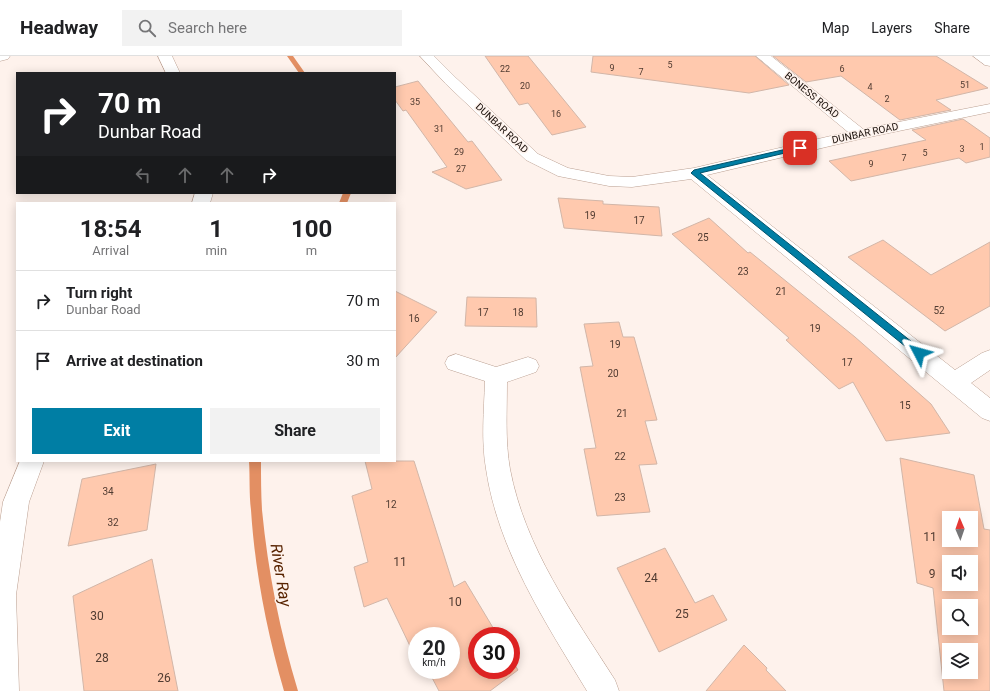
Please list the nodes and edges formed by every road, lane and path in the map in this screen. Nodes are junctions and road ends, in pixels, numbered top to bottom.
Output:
1 (3, 56) edge
2 (165, 56) edge
3 (427, 56) edge
4 (763, 56) edge
5 (980, 56) edge
6 (0, 57) edge
7 (990, 62) edge
8 (173, 72) edge
9 (990, 108) edge
10 (860, 134) junction
11 (694, 173) junction
12 (990, 359) edge
13 (456, 363) dead end
14 (528, 366) dead end
15 (496, 376) junction
16 (955, 382) junction
17 (990, 411) edge
18 (32, 462) edge
19 (4, 691) edge
20 (604, 691) edge

1 - 6 street
2 - 8 street
3 - 11 street, DUNBAR ROAD
4 - 10 street, BONESS ROAD
5 - 7 street
9 - 10 street, DUNBAR ROAD
10 - 11 street, DUNBAR ROAD
11 - 16 street
12 - 16 street
13 - 15 street
14 - 15 street
15 - 20 street
16 - 17 street
18 - 19 street

